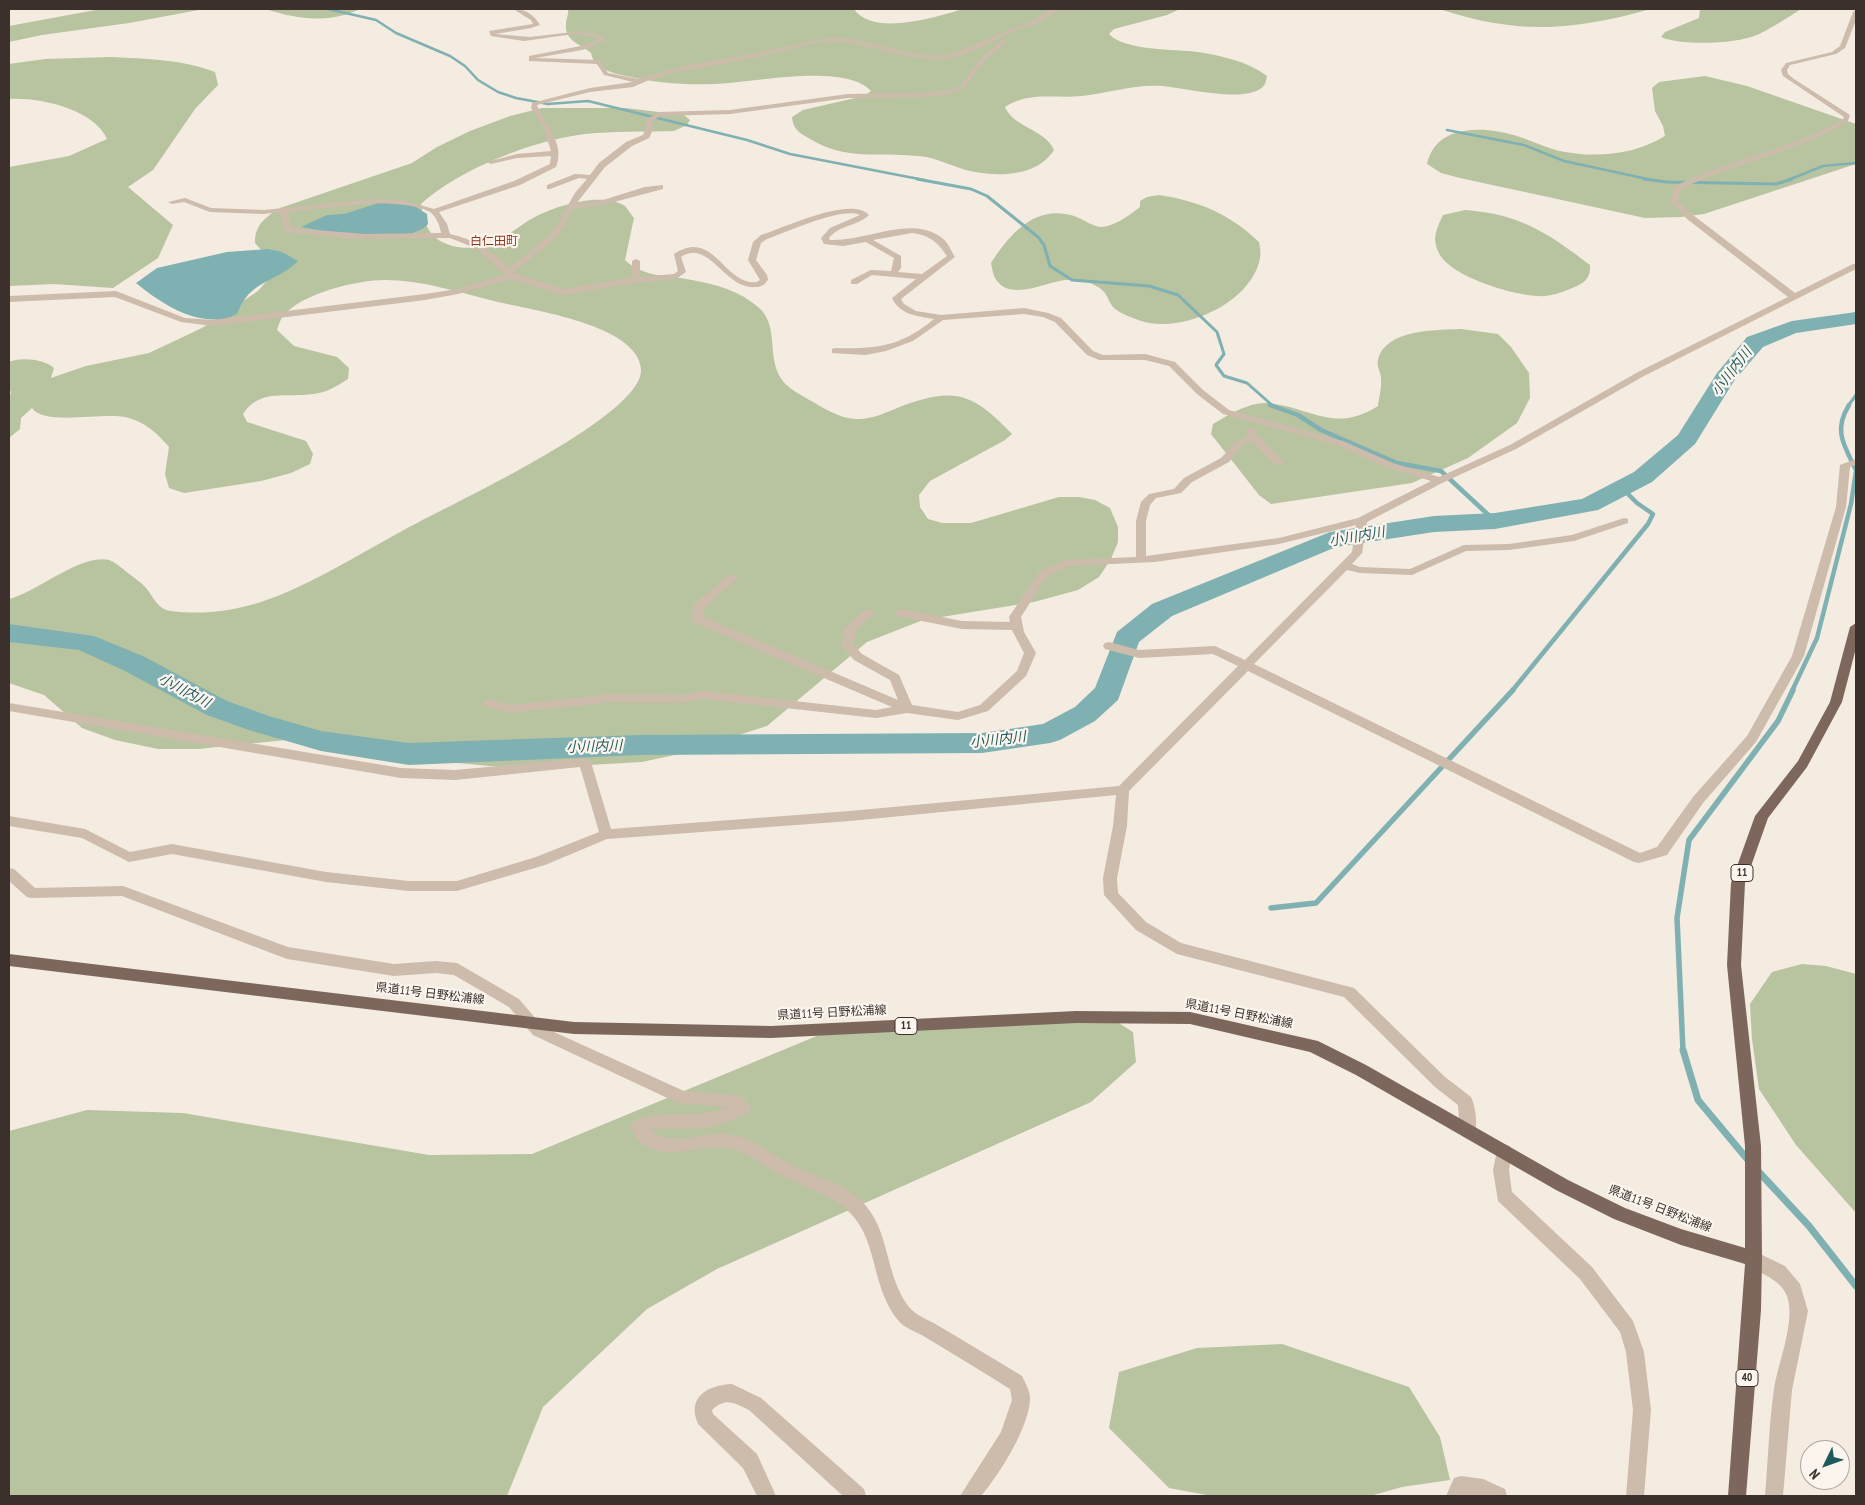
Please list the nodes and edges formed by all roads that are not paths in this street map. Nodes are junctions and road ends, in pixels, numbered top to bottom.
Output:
1 (516, 9) edge
2 (1056, 9) edge
3 (1856, 12) edge
4 (1039, 21) junction
5 (638, 81) junction
6 (555, 153) junction
7 (491, 162) dead end
8 (592, 177) junction
9 (550, 187) dead end
10 (660, 187) dead end
11 (172, 202) dead end
12 (570, 207) junction
13 (283, 210) junction
14 (434, 212) junction
15 (446, 235) junction
16 (868, 239) junction
17 (636, 261) dead end
18 (1856, 266) edge
19 (510, 274) junction
20 (893, 274) junction
21 (924, 277) junction
22 (636, 280) junction
23 (854, 282) dead end
24 (1794, 298) junction
25 (9, 299) edge
26 (941, 318) junction
27 (835, 351) dead end
28 (1252, 420) junction
29 (1253, 437) junction
30 (1279, 463) dead end
31 (1850, 464) edge
32 (1441, 480) junction
33 (1362, 520) junction
34 (1624, 521) dead end
35 (1141, 560) junction
36 (1346, 566) junction
37 (733, 577) dead end
38 (868, 613) dead end
39 (901, 613) dead end
40 (1017, 626) junction
41 (1856, 627) edge
42 (1109, 646) dead end
43 (1246, 664) junction
44 (489, 703) dead end
45 (9, 707) edge
46 (907, 709) junction
47 (1123, 790) junction
48 (9, 821) edge
49 (606, 834) junction
50 (9, 874) edge
51 (9, 960) edge
52 (530, 1023) junction
53 (1468, 1131) junction
54 (1504, 1151) junction
55 (1754, 1259) junction
56 (767, 1496) edge
57 (858, 1496) edge
58 (969, 1496) edge
59 (1455, 1496) edge
60 (1498, 1496) edge
61 (1635, 1496) edge
62 (1737, 1496) edge
63 (1774, 1496) edge

1 - 5 street
2 - 4 street
3 - 24 street
4 - 5 street
4 - 8 street
5 - 6 street
6 - 7 street
6 - 14 street
8 - 9 street
8 - 12 street
10 - 12 street
11 - 13 street
12 - 19 street
13 - 14 street
13 - 15 street
14 - 15 street
15 - 19 street
16 - 20 street
16 - 21 street
16 - 22 street
17 - 22 street
18 - 24 street
19 - 22 street
19 - 25 street
20 - 21 street
20 - 23 street
21 - 26 street
24 - 32 street
26 - 27 street
26 - 28 street
28 - 29 street
28 - 32 street
29 - 30 street
29 - 35 street
31 - 43 street
32 - 33 street
33 - 35 street
33 - 36 street
34 - 36 street
35 - 40 street
36 - 43 street
37 - 46 street
38 - 46 street
39 - 40 street
40 - 46 street
41 - 55 main road, 11
42 - 43 street
43 - 47 street
44 - 46 street
45 - 49 street
47 - 49 street
47 - 53 street
48 - 49 street
50 - 52 street
51 - 52 main road, 県道11号 日野松浦線 / 11
52 - 53 main road, 県道11号 日野松浦線 / 11
52 - 58 street
53 - 54 main road, 県道11号 日野松浦線 / 11
54 - 55 main road, 県道11号 日野松浦線 / 11
54 - 61 street
55 - 62 main road, 40
55 - 63 street
56 - 57 street
59 - 60 street

